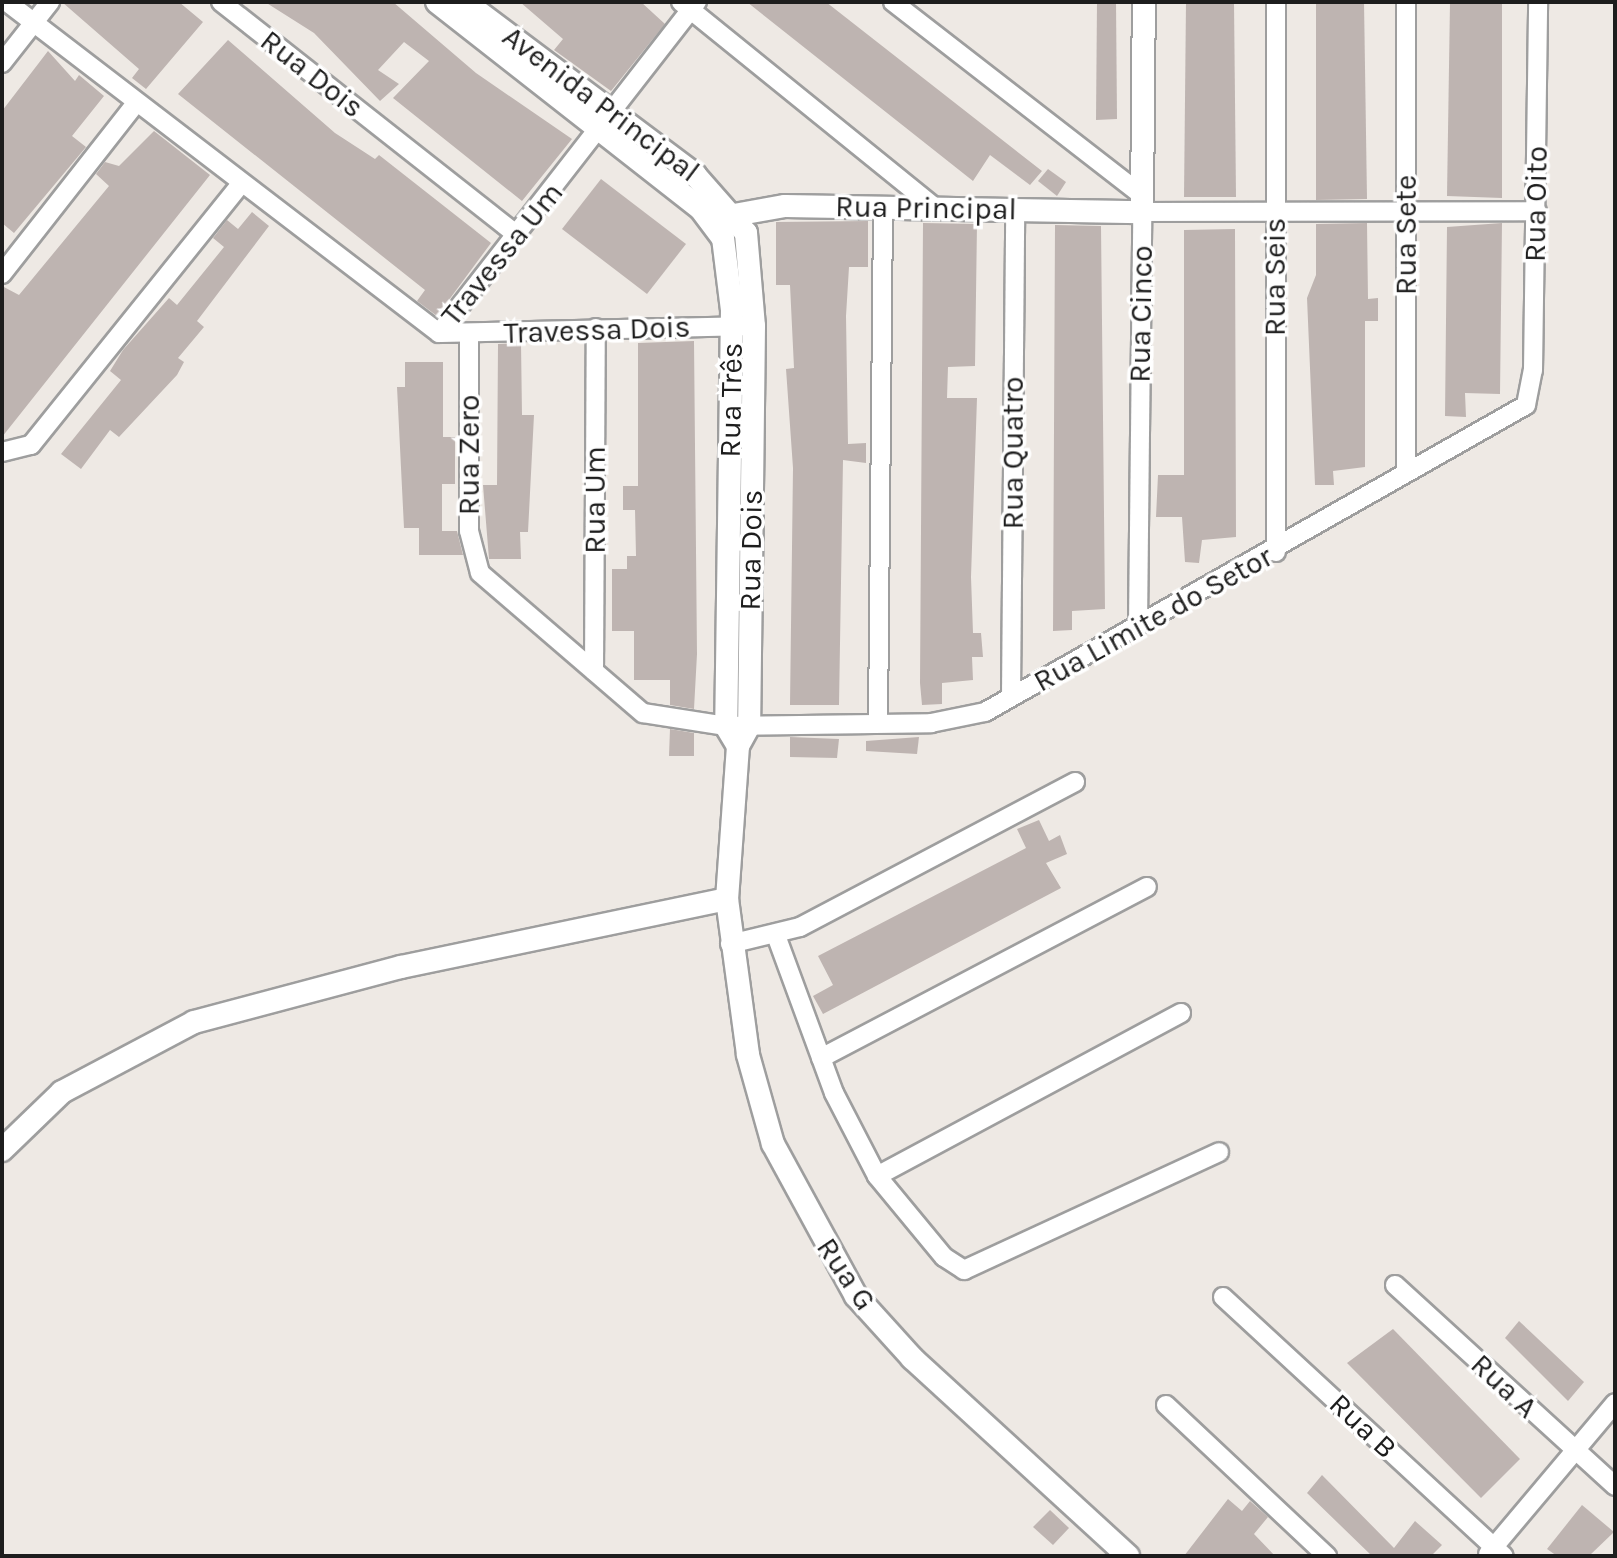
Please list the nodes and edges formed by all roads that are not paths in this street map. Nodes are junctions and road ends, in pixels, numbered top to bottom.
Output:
1 (7, 2) edge
2 (50, 2) edge
3 (221, 2) edge
4 (437, 2) edge
5 (465, 2) edge
6 (893, 2) edge
7 (1144, 2) edge
8 (1276, 2) edge
9 (1406, 2) edge
10 (1538, 2) edge
11 (690, 5) edge
12 (33, 22) junction
13 (2, 63) edge
14 (136, 103) junction
15 (608, 123) junction
16 (240, 185) junction
17 (1142, 204) junction
18 (883, 209) junction
19 (937, 209) junction
20 (1015, 210) junction
21 (1406, 211) junction
22 (1537, 211) junction
23 (1275, 213) junction
24 (724, 217) junction
25 (517, 235) junction
26 (2, 274) edge
27 (743, 326) junction
28 (596, 328) junction
29 (439, 333) junction
30 (469, 336) junction
31 (1526, 405) joint
32 (2, 452) edge
33 (1406, 468) junction
34 (1276, 552) junction
35 (480, 573) joint
36 (1138, 625) junction
37 (594, 671) junction
38 (1011, 696) junction
39 (878, 722) junction
40 (737, 726) junction
41 (1075, 782) dead end
42 (1147, 887) dead end
43 (727, 899) junction
44 (777, 938) junction
45 (730, 944) junction
46 (1181, 1013) dead end
47 (821, 1058) junction
48 (2, 1150) edge
49 (1219, 1152) dead end
50 (877, 1176) junction
51 (1395, 1285) dead end
52 (1223, 1297) dead end
53 (1615, 1403) edge
54 (1166, 1405) dead end
55 (1575, 1451) junction
56 (1615, 1486) edge
57 (1495, 1553) edge
58 (1128, 1556) edge
59 (1327, 1556) edge

1 - 12 street, Travessa Um
2 - 12 street
3 - 25 street, Rua Dois
4 - 15 street, Avenida Principal
5 - 15 street, Avenida Principal
6 - 17 street
7 - 17 street, Rua Cinco
8 - 23 street, Rua Seis
9 - 21 street, Rua Sete
10 - 22 street, Rua Oito
11 - 15 street, Travessa Um
11 - 19 street
12 - 13 street
12 - 14 street, Travessa Um
14 - 16 street, Travessa Um
14 - 26 street
15 - 24 street, Avenida Principal
15 - 25 street, Travessa Um
16 - 29 street, Travessa Um
16 - 32 street
17 - 20 street, Rua Principal
17 - 23 street
17 - 36 street, Rua Cinco
18 - 19 street, Rua Principal
18 - 24 street, Rua Principal
18 - 39 street
19 - 20 street, Rua Principal
20 - 38 street, Rua Quatro
21 - 22 street
21 - 23 street
21 - 33 street, Rua Sete
22 - 31 street, Rua Oito
23 - 34 street, Rua Seis
24 - 27 street, Rua Dois
25 - 29 street, Travessa Um
27 - 28 street, Travessa Dois
27 - 40 street, Rua Dois
28 - 30 street, Travessa Dois
28 - 37 street, Rua Um
29 - 30 street, Travessa Dois
30 - 35 street, Rua Zero
31 - 33 street, Rua Limite do Setor
33 - 34 street, Rua Limite do Setor
34 - 36 street, Rua Limite do Setor
35 - 37 street, Rua Limite do Setor
36 - 38 street, Rua Limite do Setor
37 - 40 street, Rua Limite do Setor
38 - 39 street, Rua Limite do Setor
39 - 40 street, Rua Limite do Setor
40 - 43 street, Rua Dois
41 - 44 street
42 - 47 street
43 - 45 street, Rua G
43 - 48 street
44 - 45 street
44 - 47 street
45 - 58 street, Rua G
46 - 50 street
47 - 50 street
49 - 50 street
51 - 55 street, Rua A
52 - 57 street, Rua B
53 - 55 street
54 - 59 street
55 - 56 street, Rua A
55 - 57 street

